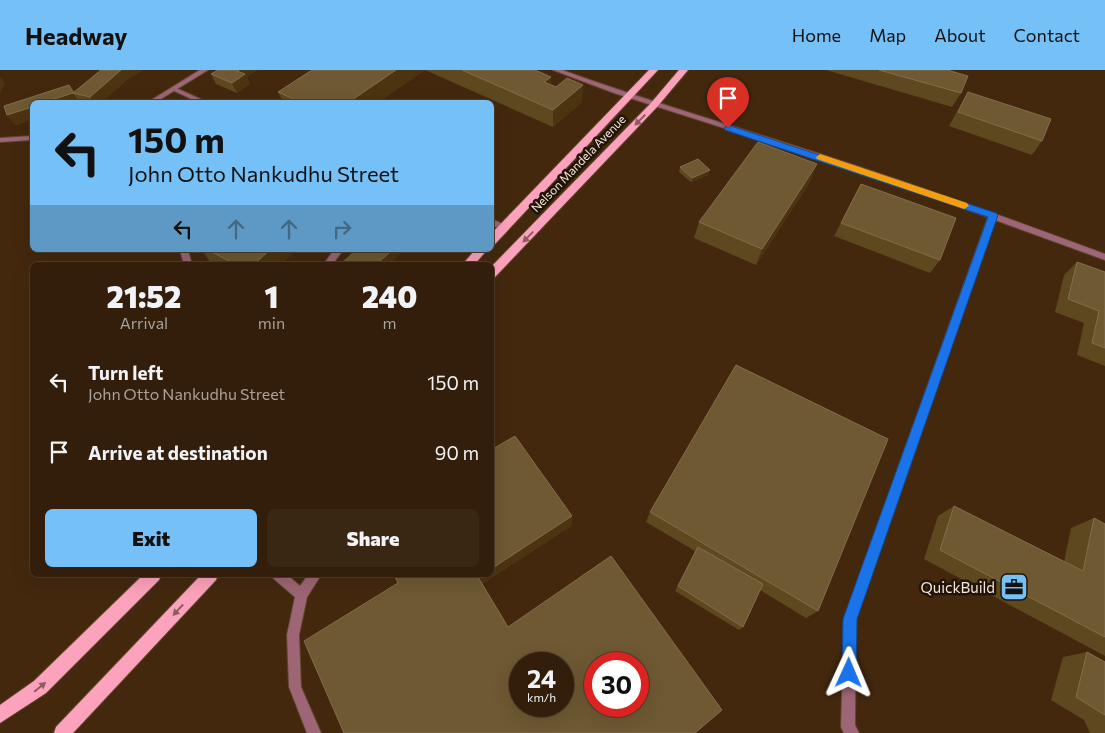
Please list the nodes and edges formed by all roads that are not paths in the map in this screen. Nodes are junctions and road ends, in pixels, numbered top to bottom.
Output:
1 (204, 70) edge
2 (556, 70) edge
3 (654, 70) edge
4 (684, 70) edge
5 (174, 89) junction
6 (629, 97) junction
7 (155, 100) edge
8 (199, 100) edge
9 (654, 105) junction
10 (30, 138) edge
11 (0, 140) edge
12 (993, 215) junction
13 (494, 223) edge
14 (504, 228) junction
15 (494, 238) edge
16 (337, 252) edge
17 (480, 252) edge
18 (1105, 257) edge
19 (329, 262) edge
20 (470, 262) edge
21 (494, 271) edge
22 (152, 577) edge
23 (209, 577) edge
24 (280, 577) edge
25 (314, 577) edge
26 (301, 595) junction
27 (0, 715) edge
28 (62, 733) edge
29 (314, 733) edge
30 (852, 733) edge

1 - 5 street
2 - 6 street
3 - 6 main road, Nelson Mandela Avenue
4 - 9 main road, Nelson Mandela Avenue
5 - 7 street
5 - 8 street
6 - 9 street
6 - 14 main road, Nelson Mandela Avenue
9 - 12 street
9 -> 21 main road, Nelson Mandela Avenue
10 - 11 street
12 - 18 street
12 - 30 street
13 - 14 street
14 - 15 main road, Nelson Mandela Avenue
16 - 19 street
17 - 20 main road
27 -> 22 main road
23 -> 28 main road
24 - 26 street
25 - 26 street
26 - 29 street

